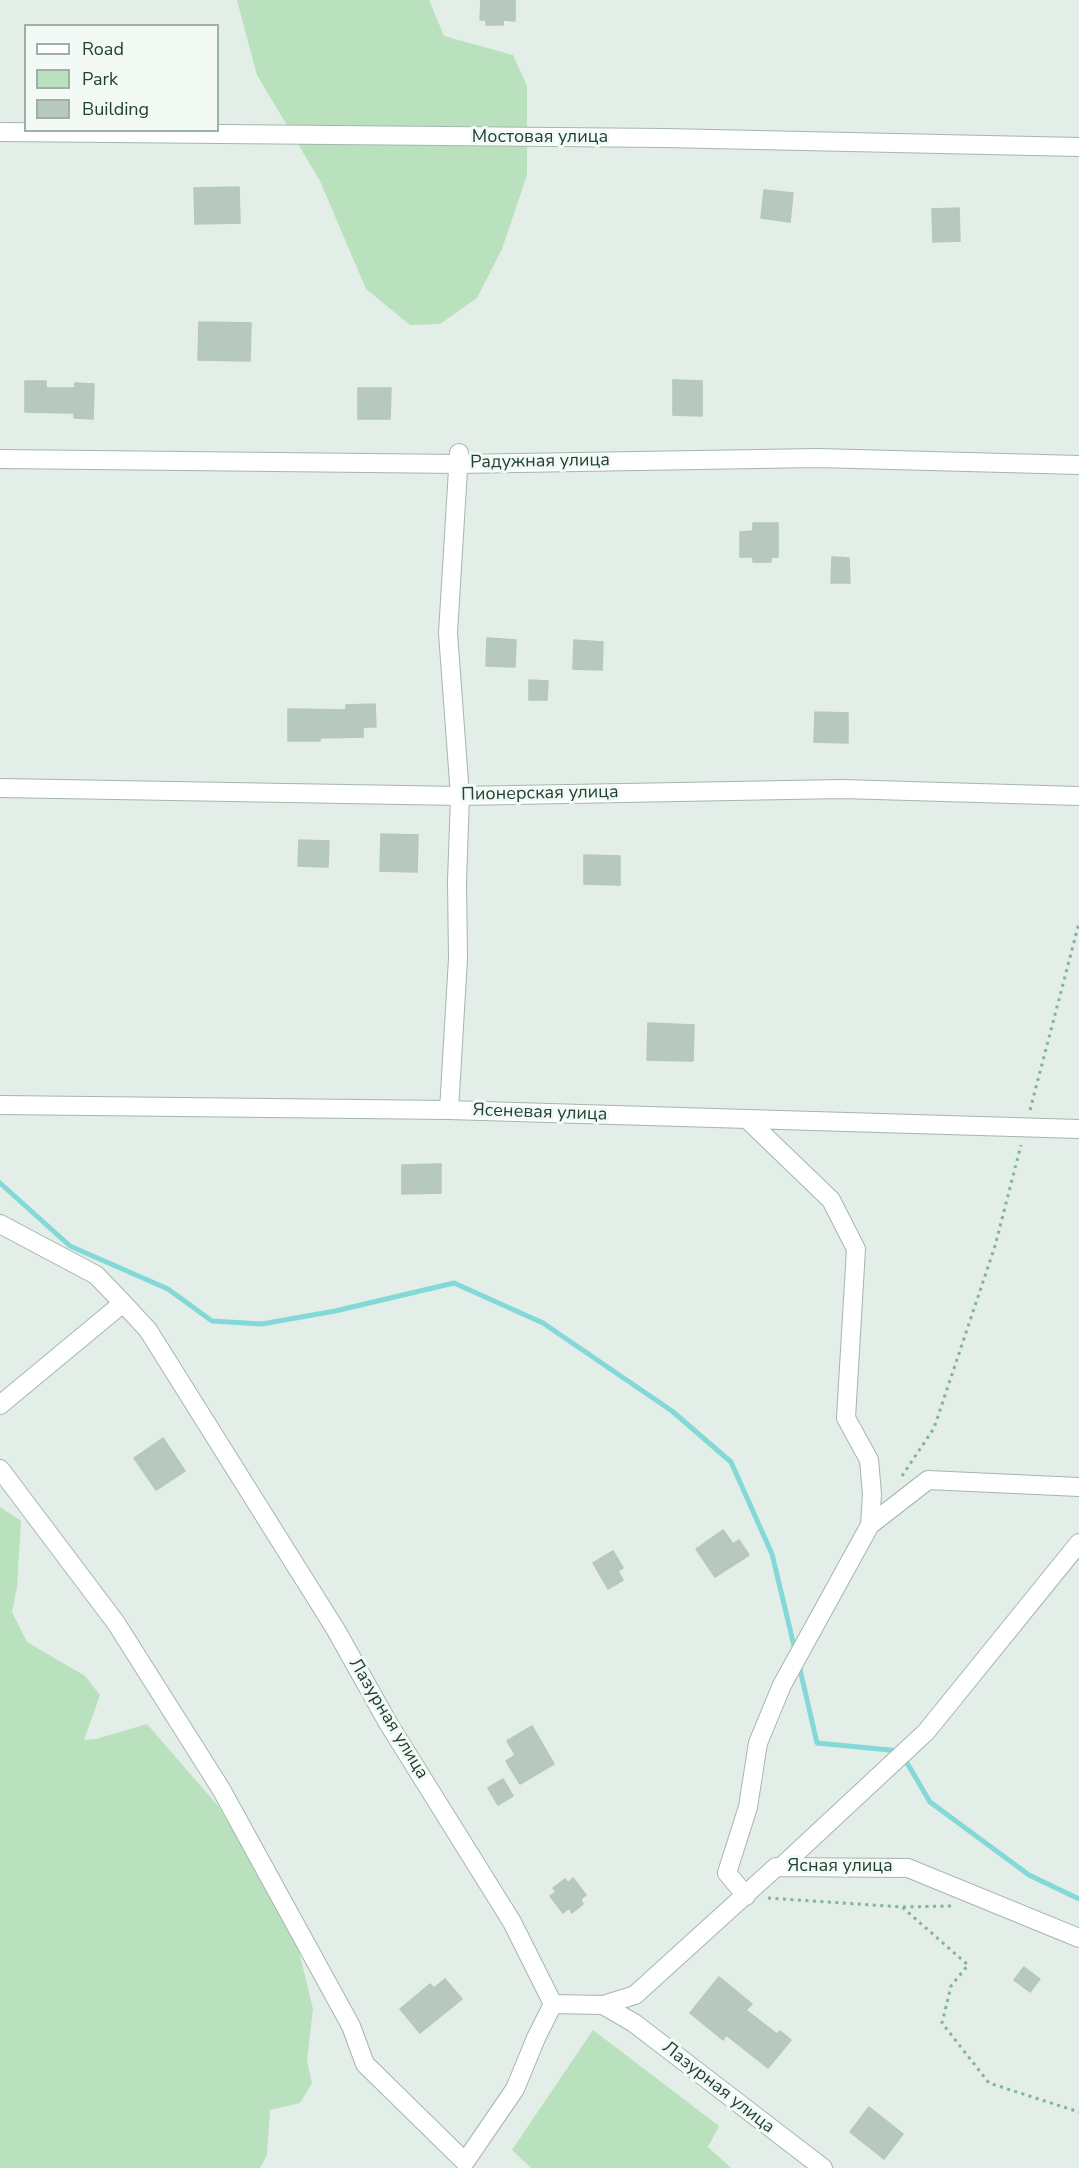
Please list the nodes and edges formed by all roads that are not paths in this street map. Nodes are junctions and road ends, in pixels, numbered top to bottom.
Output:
1 (0, 132) edge
2 (1079, 147) edge
3 (458, 458) junction
4 (0, 459) edge
5 (1079, 465) edge
6 (0, 788) edge
7 (460, 796) junction
8 (1079, 796) edge
9 (0, 1105) edge
10 (449, 1110) junction
11 (748, 1120) junction
12 (1079, 1129) edge
13 (0, 1224) edge
14 (123, 1303) junction
15 (0, 1405) edge
16 (0, 1469) edge
17 (1079, 1487) edge
18 (870, 1525) junction
19 (1079, 1543) edge
20 (781, 1867) junction
21 (746, 1896) junction
22 (1079, 1938) edge
23 (553, 2004) junction
24 (603, 2005) junction
25 (823, 2168) edge

1 - 2 street, Мостовая улица
3 - 4 street, Радужная улица
3 - 5 street, Радужная улица
3 - 7 street
6 - 7 street, Пионерская улица
7 - 8 street, Пионерская улица
7 - 10 street
9 - 10 street, Ясеневая улица
10 - 11 street, Ясеневая улица
11 - 12 street, Ясеневая улица
11 - 18 street
13 - 14 street, Лазурная улица
14 - 15 street
14 - 23 street, Лазурная улица
16 - 23 street
17 - 18 street
18 - 21 street
19 - 20 street
20 - 21 street, Ясная улица
20 - 22 street, Ясная улица
21 - 24 street, Ясная улица
23 - 24 street, Лазурная улица
24 - 25 street, Лазурная улица

